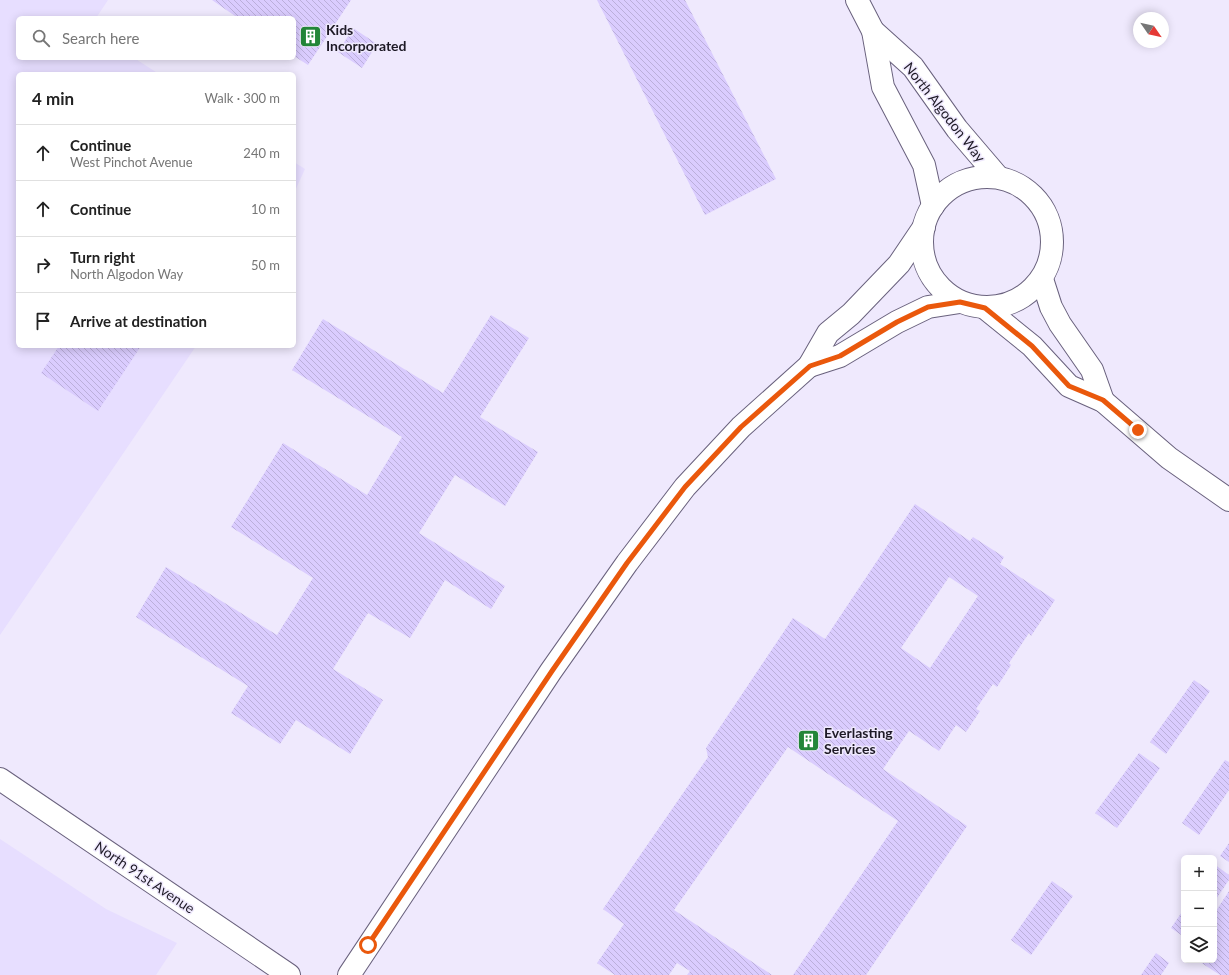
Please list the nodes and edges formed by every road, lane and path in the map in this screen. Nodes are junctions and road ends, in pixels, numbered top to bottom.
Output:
1 (857, 0) edge
2 (873, 31) junction
3 (998, 178) junction
4 (933, 206) junction
5 (924, 227) junction
6 (1042, 279) junction
7 (960, 302) junction
8 (985, 308) junction
9 (810, 366) junction
10 (1103, 400) junction
11 (1229, 500) edge
12 (0, 779) edge
13 (289, 975) edge
14 (349, 975) edge

1 - 2 street, North Algodon Way
2 - 3 street, North Algodon Way
2 - 4 street, North Algodon Way
3 - 4 street
3 - 6 street
4 - 5 street
5 - 7 street
5 - 9 street
6 - 8 street
6 - 10 street
7 - 8 street
7 - 9 street
8 - 10 street
9 - 14 street
10 - 11 street
12 - 13 street, North 91st Avenue

